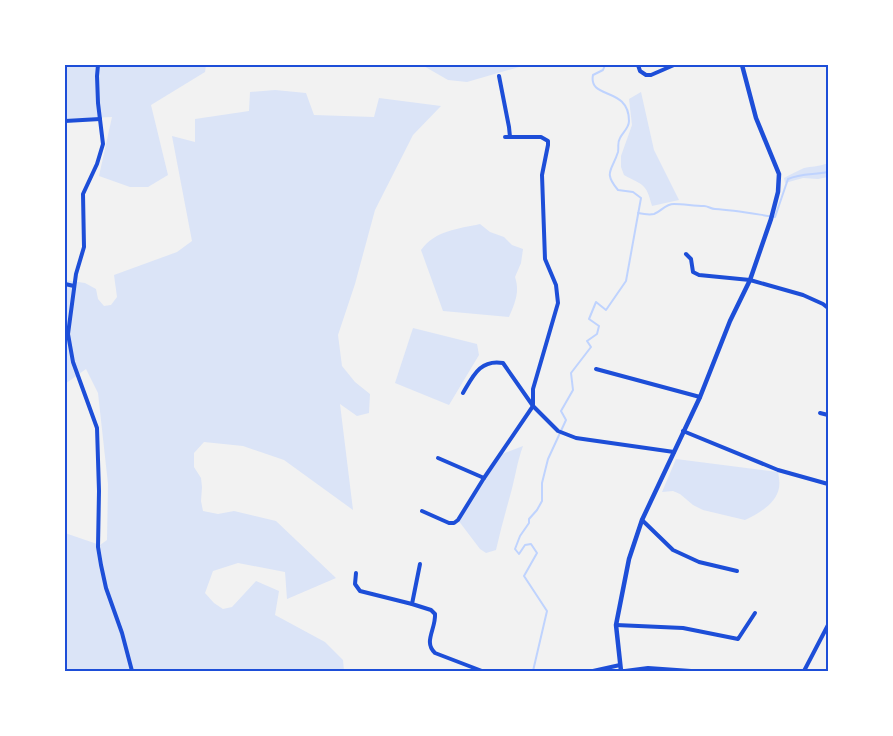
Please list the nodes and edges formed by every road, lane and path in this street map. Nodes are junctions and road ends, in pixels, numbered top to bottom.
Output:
1 (98, 65) edge
2 (638, 65) edge
3 (674, 65) edge
4 (742, 65) edge
5 (499, 76) dead end
6 (100, 119) junction
7 (65, 121) edge
8 (686, 254) dead end
9 (750, 280) junction
10 (65, 284) edge
11 (74, 286) junction
12 (828, 308) edge
13 (596, 369) dead end
14 (463, 393) dead end
15 (700, 397) junction
16 (533, 406) junction
17 (820, 414) dead end
18 (828, 415) edge
19 (683, 432) junction
20 (674, 452) junction
21 (438, 458) dead end
22 (484, 478) junction
23 (828, 484) edge
24 (422, 511) dead end
25 (642, 520) junction
26 (420, 564) dead end
27 (737, 571) dead end
28 (356, 573) dead end
29 (412, 604) junction
30 (755, 613) dead end
31 (616, 625) junction
32 (828, 625) edge
33 (462, 664) junction
34 (620, 665) junction
35 (132, 671) edge
36 (461, 671) edge
37 (482, 671) edge
38 (593, 671) edge
39 (621, 671) edge
40 (625, 671) edge
41 (691, 671) edge
42 (804, 671) edge

1 - 6 street
2 - 3 street
4 - 9 street
5 - 16 street
6 - 7 street
6 - 11 street
8 - 9 street
9 - 12 street
9 - 15 street
10 - 11 street
11 - 35 street
13 - 15 street
14 - 16 street
15 - 19 street
16 - 20 street
16 - 22 street
17 - 18 street
19 - 20 street
19 - 23 street
20 - 25 street
21 - 22 street
22 - 24 street
25 - 27 street
25 - 31 street
26 - 29 street
28 - 29 street
29 - 33 street
30 - 31 street
31 - 34 street
32 - 42 street
33 - 36 street
33 - 37 street
34 - 38 street
34 - 39 street
40 - 41 street

